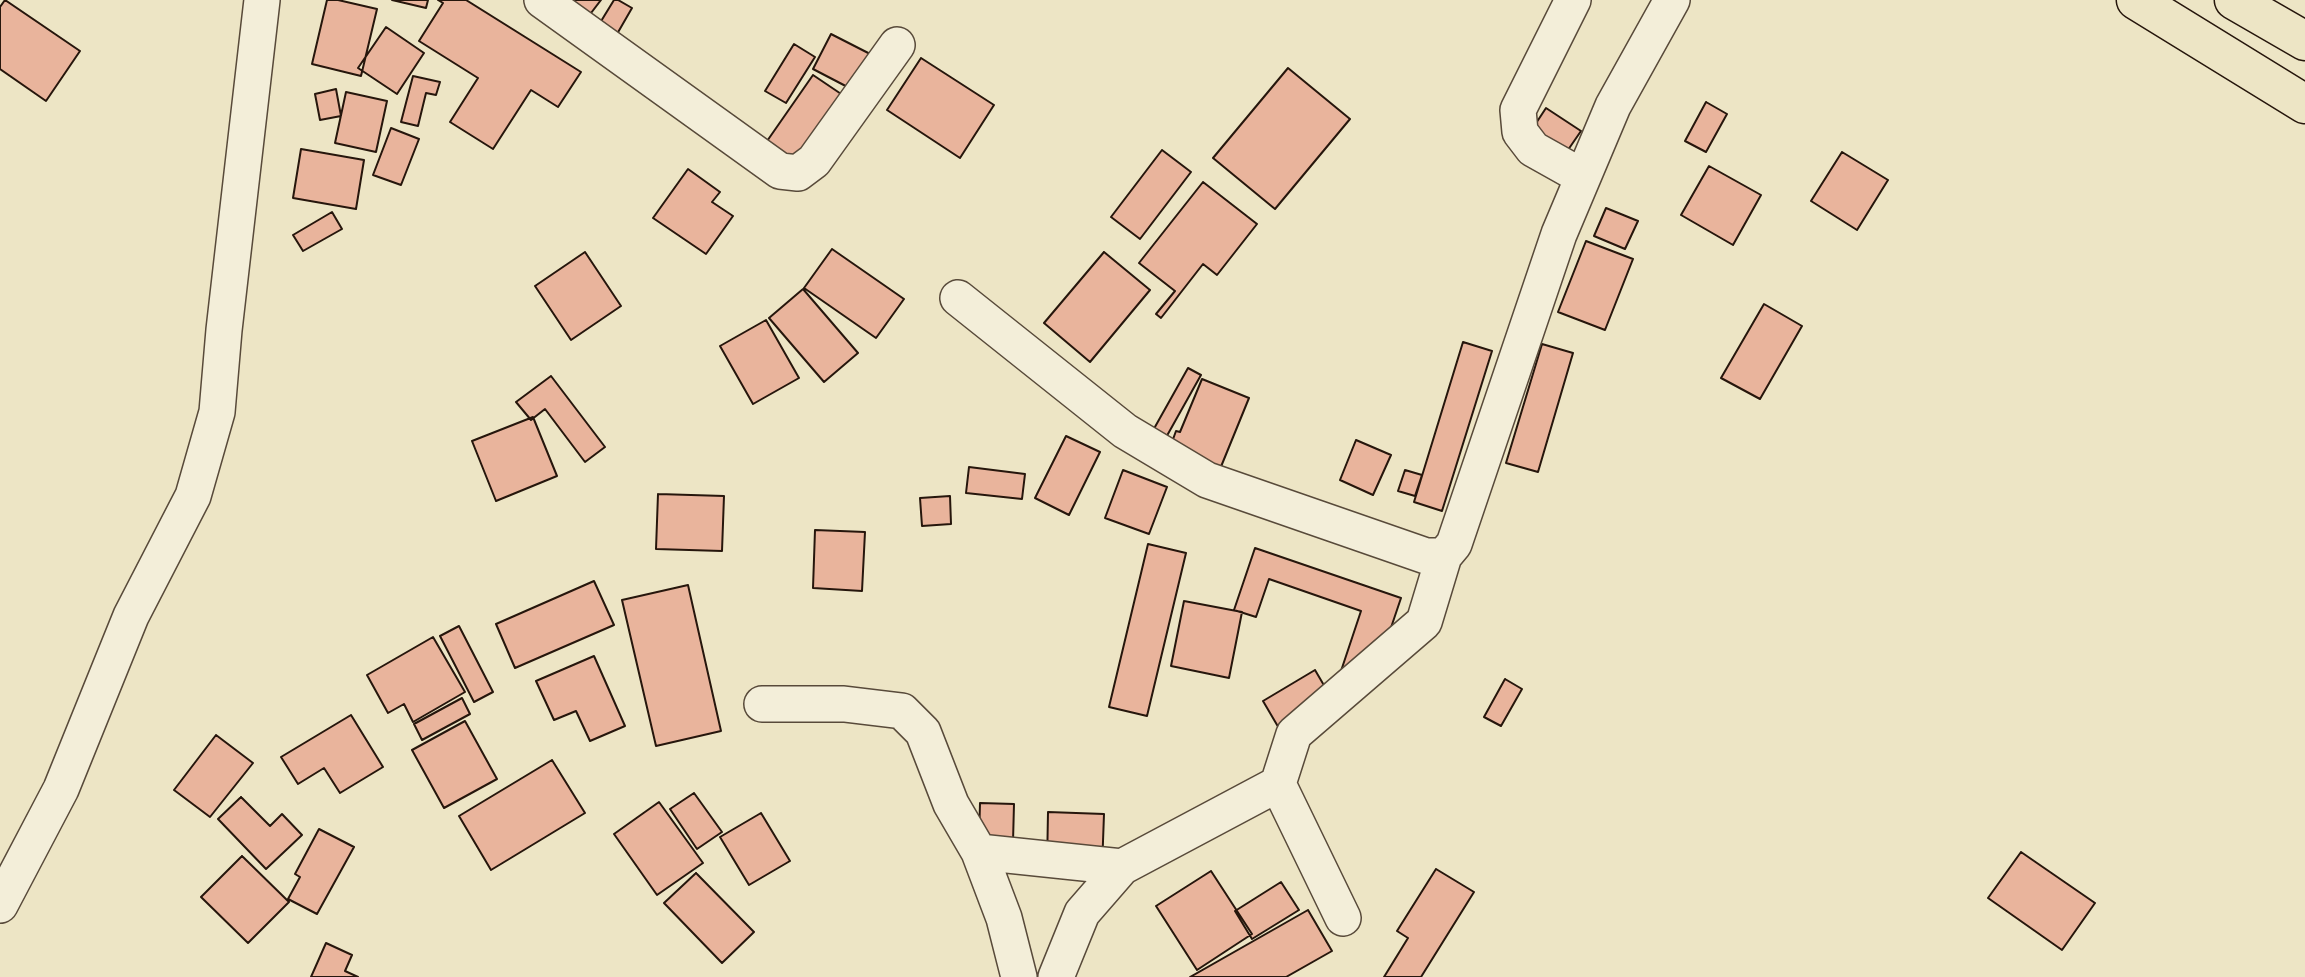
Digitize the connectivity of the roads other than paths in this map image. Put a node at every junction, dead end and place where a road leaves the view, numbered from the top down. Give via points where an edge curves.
1 (262, 0) edge
2 (542, 0) edge
3 (1573, 0) edge
4 (1672, 0) edge
5 (2136, 0) edge
6 (2234, 0) edge
7 (2305, 41) edge
8 (897, 45) dead end
9 (2305, 104) edge
10 (1583, 177) junction
11 (958, 298) dead end
12 (1444, 556) junction
13 (762, 704) dead end
14 (1278, 784) junction
15 (979, 852) junction
16 (1122, 867) junction
17 (0, 905) edge
18 (1343, 918) dead end
19 (1019, 977) edge
20 (1056, 977) edge

1 - 17 street via 217,412 193,496 131,617 61,789
2 - 8 street via 780,171 798,173 814,161
3 - 10 street via 1518,110 1520,132 1533,149
4 - 10 street via 1613,106
5 - 9 main road
6 - 7 main road
10 - 12 street via 1559,234 1454,544
11 - 12 street via 1125,431 1207,480 1426,556
12 - 14 street via 1424,622 1294,734
13 - 15 street via 844,704 902,711 923,732 951,804
14 - 16 street
14 - 18 street
15 - 16 street
15 - 19 street via 1004,918
16 - 20 street via 1083,913

